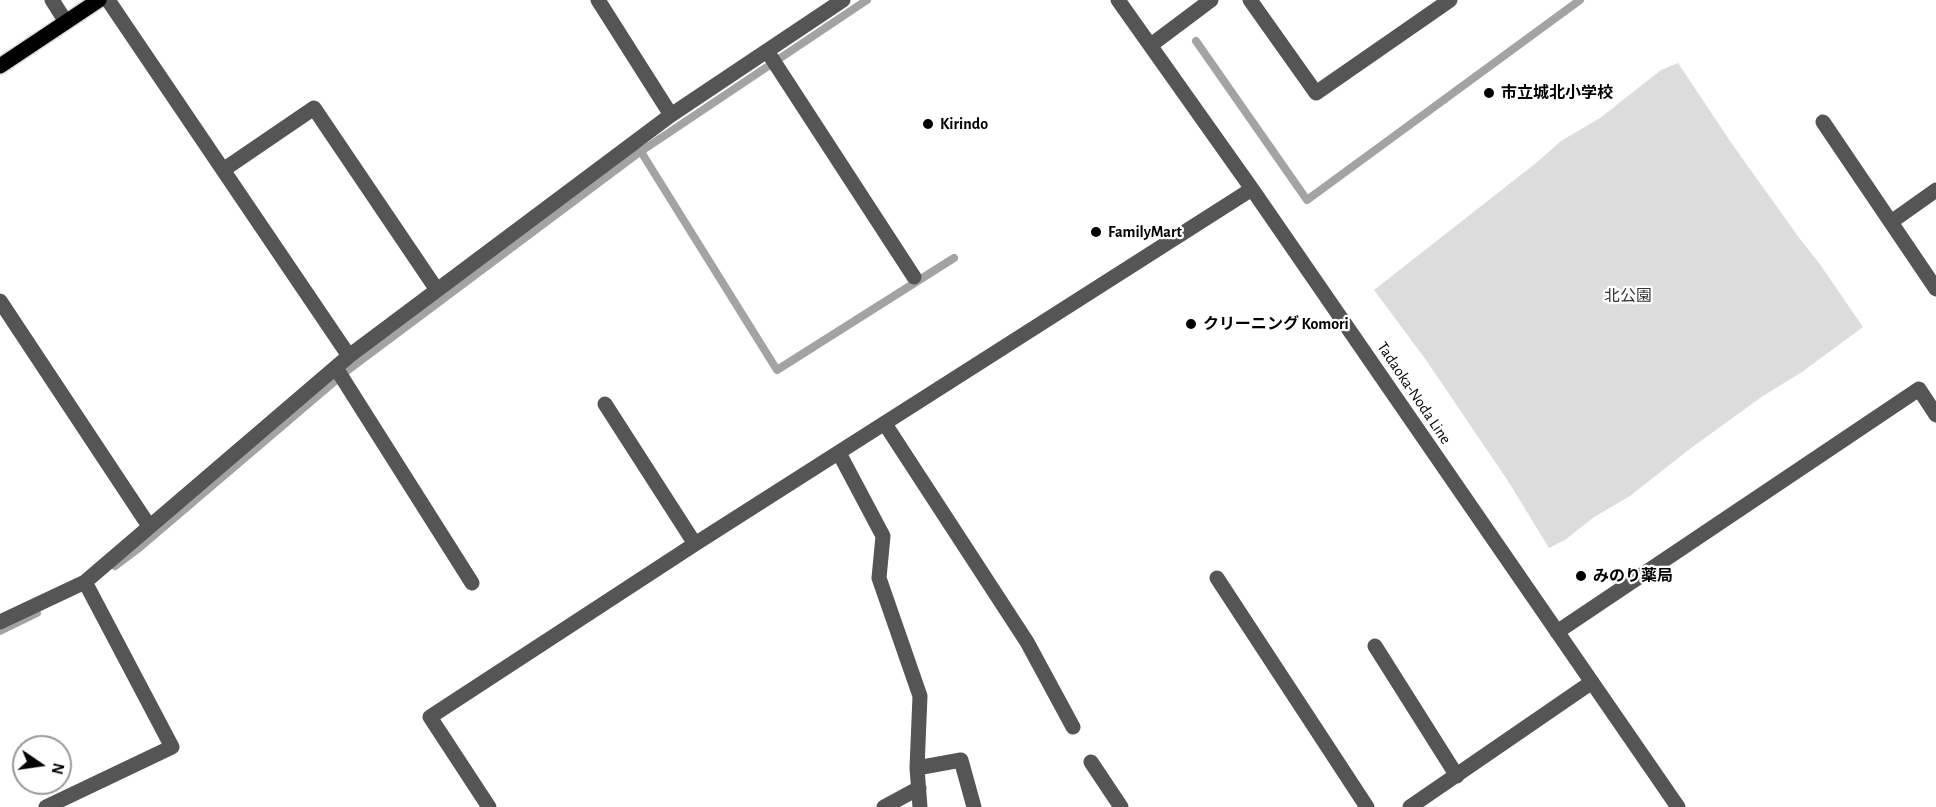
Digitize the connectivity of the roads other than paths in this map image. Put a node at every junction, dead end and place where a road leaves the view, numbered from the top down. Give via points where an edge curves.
1 (52, 0) edge
2 (99, 0) edge
3 (108, 0) edge
4 (598, 0) edge
5 (843, 0) edge
6 (1118, 0) edge
7 (1211, 0) edge
8 (1250, 0) edge
9 (1450, 0) edge
10 (66, 22) junction
11 (1150, 45) junction
12 (767, 51) junction
13 (0, 66) edge
14 (671, 115) junction
15 (1823, 122) dead end
16 (224, 170) junction
17 (1252, 189) junction
18 (1936, 190) edge
19 (1891, 222) junction
20 (914, 277) dead end
21 (1936, 289) edge
22 (437, 290) junction
23 (0, 302) edge
24 (349, 356) junction
25 (336, 368) junction
26 (605, 404) dead end
27 (1936, 415) edge
28 (885, 424) junction
29 (838, 453) junction
30 (149, 526) junction
31 (695, 544) junction
32 (1217, 578) dead end
33 (85, 582) junction
34 (472, 583) dead end
35 (0, 622) edge
36 (1557, 632) junction
37 (1376, 646) dead end
38 (1592, 682) junction
39 (1073, 726) dead end
40 (1091, 762) dead end
41 (917, 768) junction
42 (1457, 776) junction
43 (919, 788) junction
44 (46, 807) edge
45 (489, 807) edge
46 (884, 807) edge
47 (920, 807) edge
48 (974, 807) edge
49 (1121, 807) edge
50 (1367, 807) edge
51 (1410, 807) edge
52 (1678, 807) edge

1 - 10 street
2 - 10 main road
3 - 16 street
4 - 14 street
5 - 12 street
6 - 11 street, Tadaoka-Noda Line
7 - 11 street
8 - 9 street via 1316,93
10 - 13 main road
11 - 17 street, Tadaoka-Noda Line
12 - 14 street
12 - 20 street
14 - 22 street
15 - 19 street
16 - 22 street via 314,108
16 - 24 street
17 - 28 street
17 - 36 street, Tadaoka-Noda Line
18 - 19 street
19 - 21 street
22 - 24 street
23 - 30 street
24 - 25 street
25 - 30 street
25 - 34 street
26 - 31 street
27 - 36 street via 1918,389
28 - 29 street
28 - 39 street via 1027,642
29 - 31 street
29 - 41 street via 883,536 879,578 920,696
30 - 33 street
31 - 45 street via 430,717
32 - 50 street
33 - 35 street
33 - 44 street via 172,747
36 - 38 street, Tadaoka-Noda Line
37 - 42 street
38 - 42 street
38 - 52 street, Tadaoka-Noda Line
40 - 49 street
41 - 43 street
41 - 48 street via 961,760
42 - 51 street
43 - 46 street
43 - 47 street

